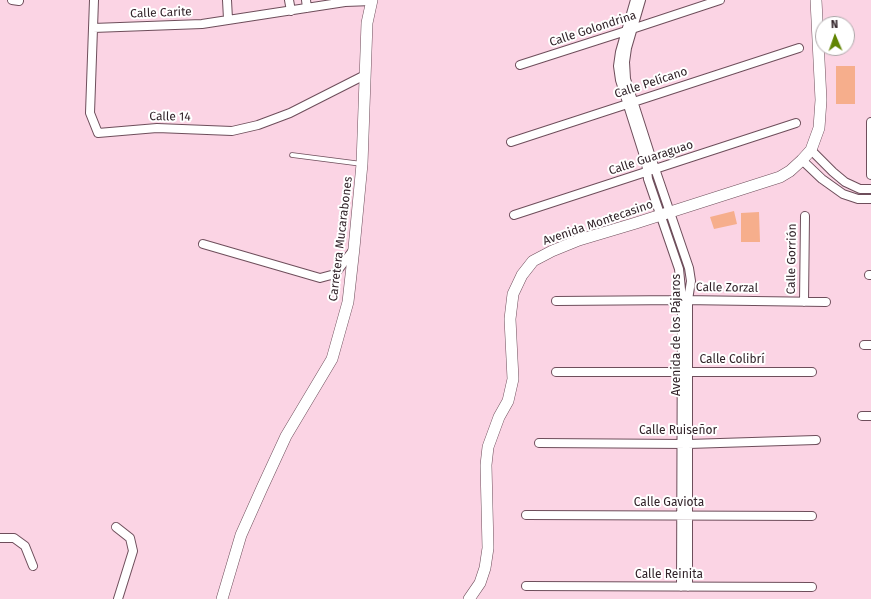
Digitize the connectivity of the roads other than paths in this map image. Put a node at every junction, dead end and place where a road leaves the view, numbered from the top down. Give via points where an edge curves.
1 (94, 0) edge
2 (227, 0) edge
3 (289, 0) edge
4 (635, 0) edge
5 (641, 0) edge
6 (720, 0) edge
7 (816, 0) edge
8 (345, 1) edge
9 (372, 1) edge
10 (307, 4) edge
11 (290, 11) junction
12 (228, 19) junction
13 (93, 28) junction
14 (630, 30) junction
15 (799, 48) dead end
16 (520, 65) dead end
17 (365, 75) junction
18 (630, 103) junction
19 (871, 122) edge
20 (796, 123) dead end
21 (512, 142) dead end
22 (811, 150) junction
23 (292, 155) dead end
24 (802, 160) junction
25 (362, 164) junction
26 (651, 170) junction
27 (871, 175) edge
28 (871, 189) edge
29 (871, 199) edge
30 (665, 213) junction
31 (514, 215) dead end
32 (805, 216) dead end
33 (203, 244) dead end
34 (354, 248) junction
35 (685, 300) junction
36 (556, 301) dead end
37 (804, 302) junction
38 (826, 302) dead end
39 (556, 372) dead end
40 (685, 372) junction
41 (812, 372) dead end
42 (862, 416) dead end
43 (871, 416) edge
44 (816, 440) dead end
45 (539, 443) dead end
46 (685, 443) junction
47 (526, 515) dead end
48 (685, 515) junction
49 (812, 516) dead end
50 (116, 528) dead end
51 (0, 538) edge
52 (33, 566) dead end
53 (526, 586) dead end
54 (684, 587) junction
55 (812, 587) dead end
56 (118, 599) edge
57 (222, 599) edge
58 (468, 599) edge

1 - 13 street, Calle 14
2 - 12 street
3 - 11 street
4 - 14 street, Avenida de los Pájaros
5 - 14 street, Avenida de los Pájaros
6 - 14 street, Calle Golondrina
7 - 22 street, Avenida Montecasino via 820,100 819,128
8 - 9 street, Calle Carite
8 - 10 street, Calle Carite
9 - 17 street, Carretera Mucarabones via 367,23
10 - 11 street, Calle Carite
11 - 12 street, Calle Carite
12 - 13 street, Calle Carite via 202,24
13 - 17 street, Calle 14 via 90,113 98,133 157,128 232,131 290,113
14 - 16 street, Calle Golondrina
14 - 18 street, Avenida de los Pájaros via 625,62
15 - 18 street, Calle Pelícano
17 - 25 street, Carretera Mucarabones
18 - 21 street, Calle Pelícano
18 - 26 street, Avenida de los Pájaros
19 - 27 street
20 - 26 street, Calle Guaraguao
22 - 24 street, Avenida Montecasino
22 - 28 street via 845,182 860,189
23 - 25 lane
24 - 29 street via 843,194 858,199
24 - 30 street, Avenida Montecasino via 780,176
25 - 34 street, Carretera Mucarabones
26 - 30 street, Avenida de los Pájaros
26 - 31 street, Calle Guaraguao
30 - 35 street, Avenida de los Pájaros via 689,268 691,281
30 - 58 street, Avenida Montecasino via 552,250 533,261 522,274 513,294 511,313 513,379 508,402 499,417 488,447 488,548 485,568 480,583
32 - 37 street, Calle Gorrión
33 - 34 street via 320,278 335,274
34 - 57 street, Carretera Mucarabones via 348,302 332,359 286,436 262,488 241,535
35 - 36 street, Calle Zorzal
35 - 37 street, Calle Zorzal
35 - 40 street, Avenida de los Pájaros
37 - 38 street, Calle Zorzal
39 - 40 street, Calle Colibrí
40 - 41 street, Calle Colibrí
40 - 46 street, Avenida de los Pájaros
42 - 43 street
44 - 46 street, Calle Ruiseñor
45 - 46 street, Calle Ruiseñor
46 - 48 street, Avenida de los Pájaros
47 - 48 street, Calle Gaviota
48 - 49 street, Calle Gaviota
48 - 54 street, Avenida de los Pájaros
50 - 56 street via 130,538 133,551
51 - 52 street via 14,538 25,546
53 - 54 street, Calle Reinita
54 - 55 street, Calle Reinita

